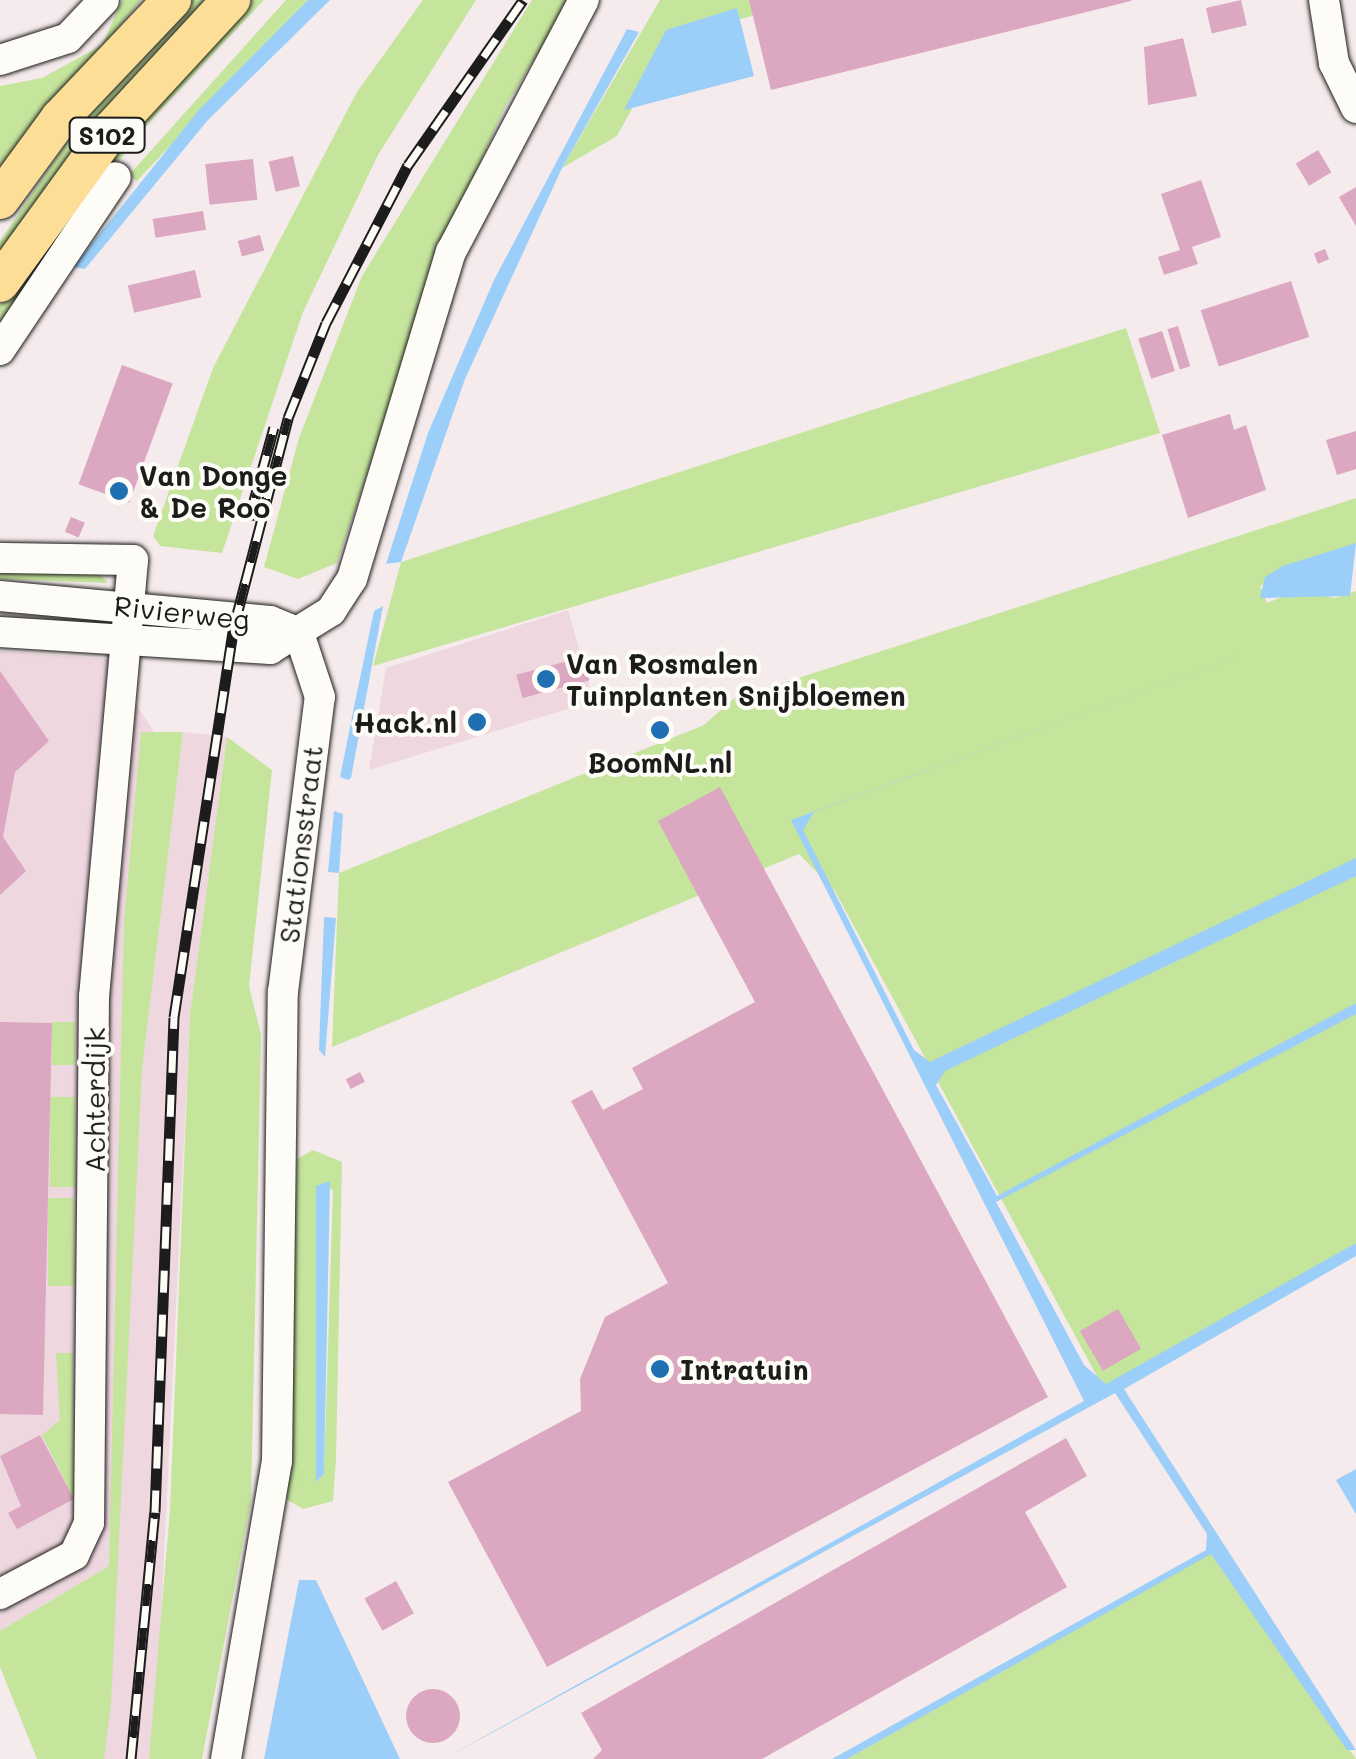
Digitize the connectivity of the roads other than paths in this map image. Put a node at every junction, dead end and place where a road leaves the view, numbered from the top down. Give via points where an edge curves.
1 (104, 0) edge
2 (172, 0) edge
3 (231, 0) edge
4 (584, 0) edge
5 (1324, 0) edge
6 (0, 60) edge
7 (1356, 108) edge
8 (116, 177) dead end
9 (0, 200) edge
10 (0, 284) edge
11 (0, 350) edge
12 (0, 558) edge
13 (132, 560) joint
14 (0, 596) edge
15 (128, 605) junction
16 (0, 632) edge
17 (298, 633) junction
18 (124, 642) junction
19 (0, 1594) edge
20 (226, 1759) edge

1 - 6 street via 68,38
2 - 9 main road, S102 via 60,118
3 - 10 main road, S102 via 112,128
4 - 17 street via 451,252 352,579 331,611
5 - 7 street via 1334,63
8 - 11 street
12 - 13 street, Rivierweg
13 - 15 street, Achterdijk
14 - 15 street, Rivierweg
15 - 17 street, Rivierweg via 270,620
15 - 18 street, Achterdijk
16 - 18 street, Rivierweg
17 - 18 street, Rivierweg via 252,650
17 - 20 street, Stationsstraat via 320,697 283,992 277,1462
18 - 19 street, Achterdijk via 94,996 89,1523 74,1556

